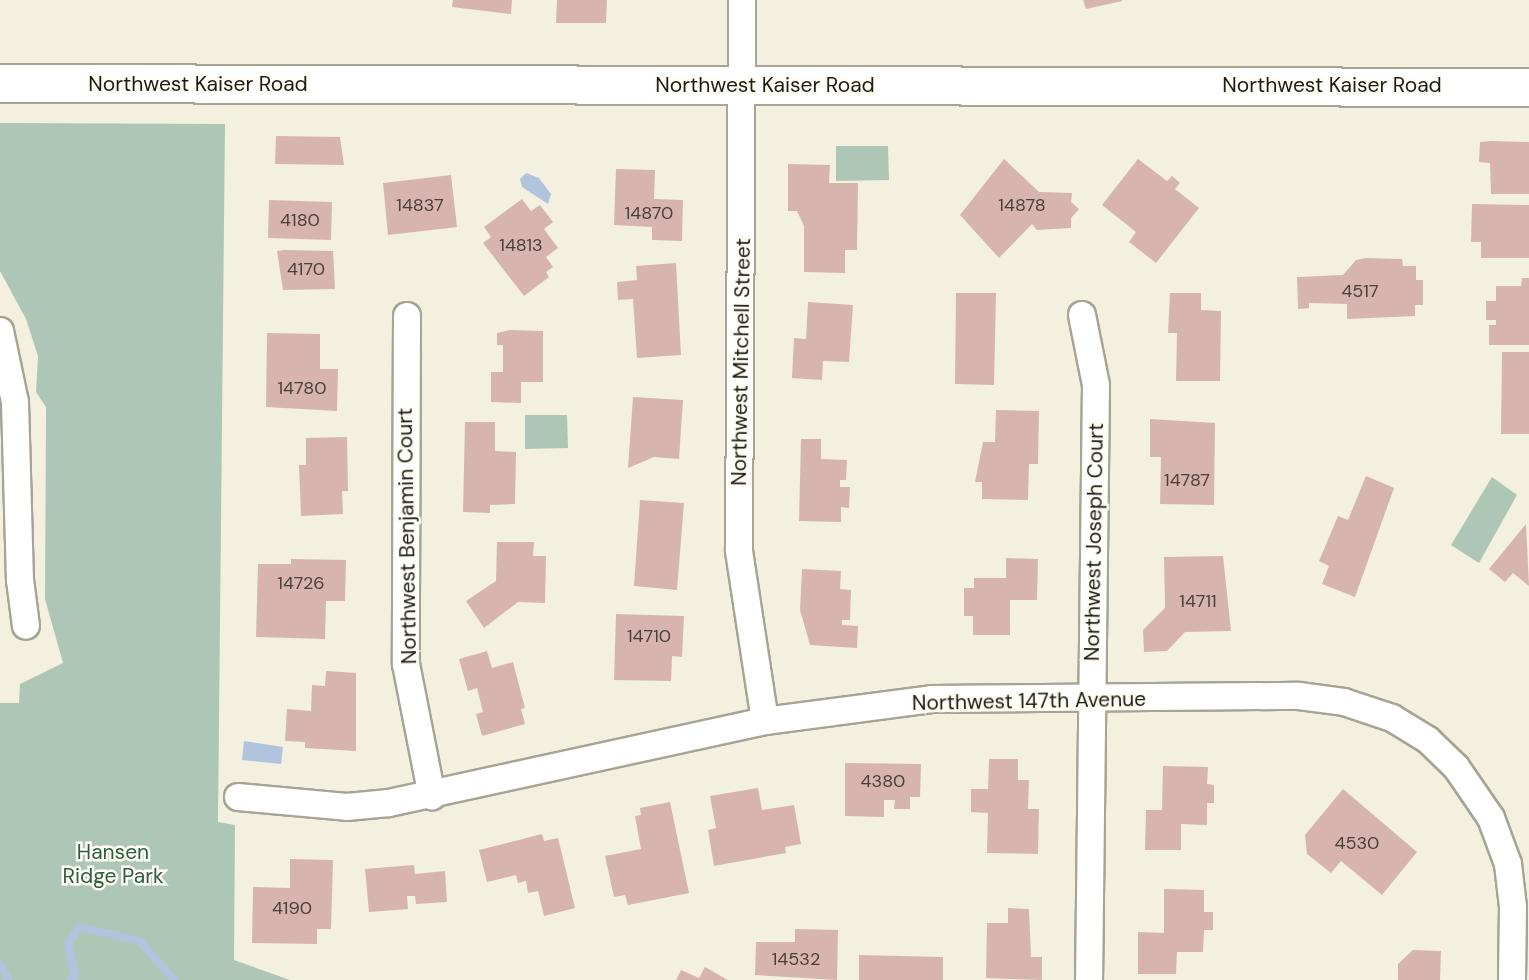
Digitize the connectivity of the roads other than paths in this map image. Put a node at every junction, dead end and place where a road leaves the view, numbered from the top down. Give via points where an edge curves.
1 (743, 0) edge
2 (0, 83) edge
3 (745, 85) junction
4 (1529, 87) edge
5 (1082, 315) dead end
6 (407, 316) dead end
7 (0, 331) edge
8 (26, 626) dead end
9 (1092, 700) junction
10 (765, 722) junction
11 (432, 796) junction
12 (238, 797) dead end
13 (1089, 980) edge
14 (1513, 980) edge

1 - 3 street, Northwest Mitchell Street
2 - 3 main road, Northwest Kaiser Road
3 - 4 main road, Northwest Kaiser Road
3 - 10 street, Northwest Mitchell Street via 739,551
5 - 9 street, Northwest Joseph Court via 1096,385
6 - 11 street, Northwest Benjamin Court via 406,664
7 - 8 street via 15,401 20,580
9 - 10 street, Northwest 147th Avenue via 932,699
9 - 13 street, Northwest Joseph Court
9 - 14 street, Northwest 147th Avenue via 1299,696 1344,702 1392,718 1428,740 1456,767 1491,818 1508,864
10 - 11 street, Northwest 147th Avenue
11 - 12 street, Northwest 147th Avenue via 347,807

